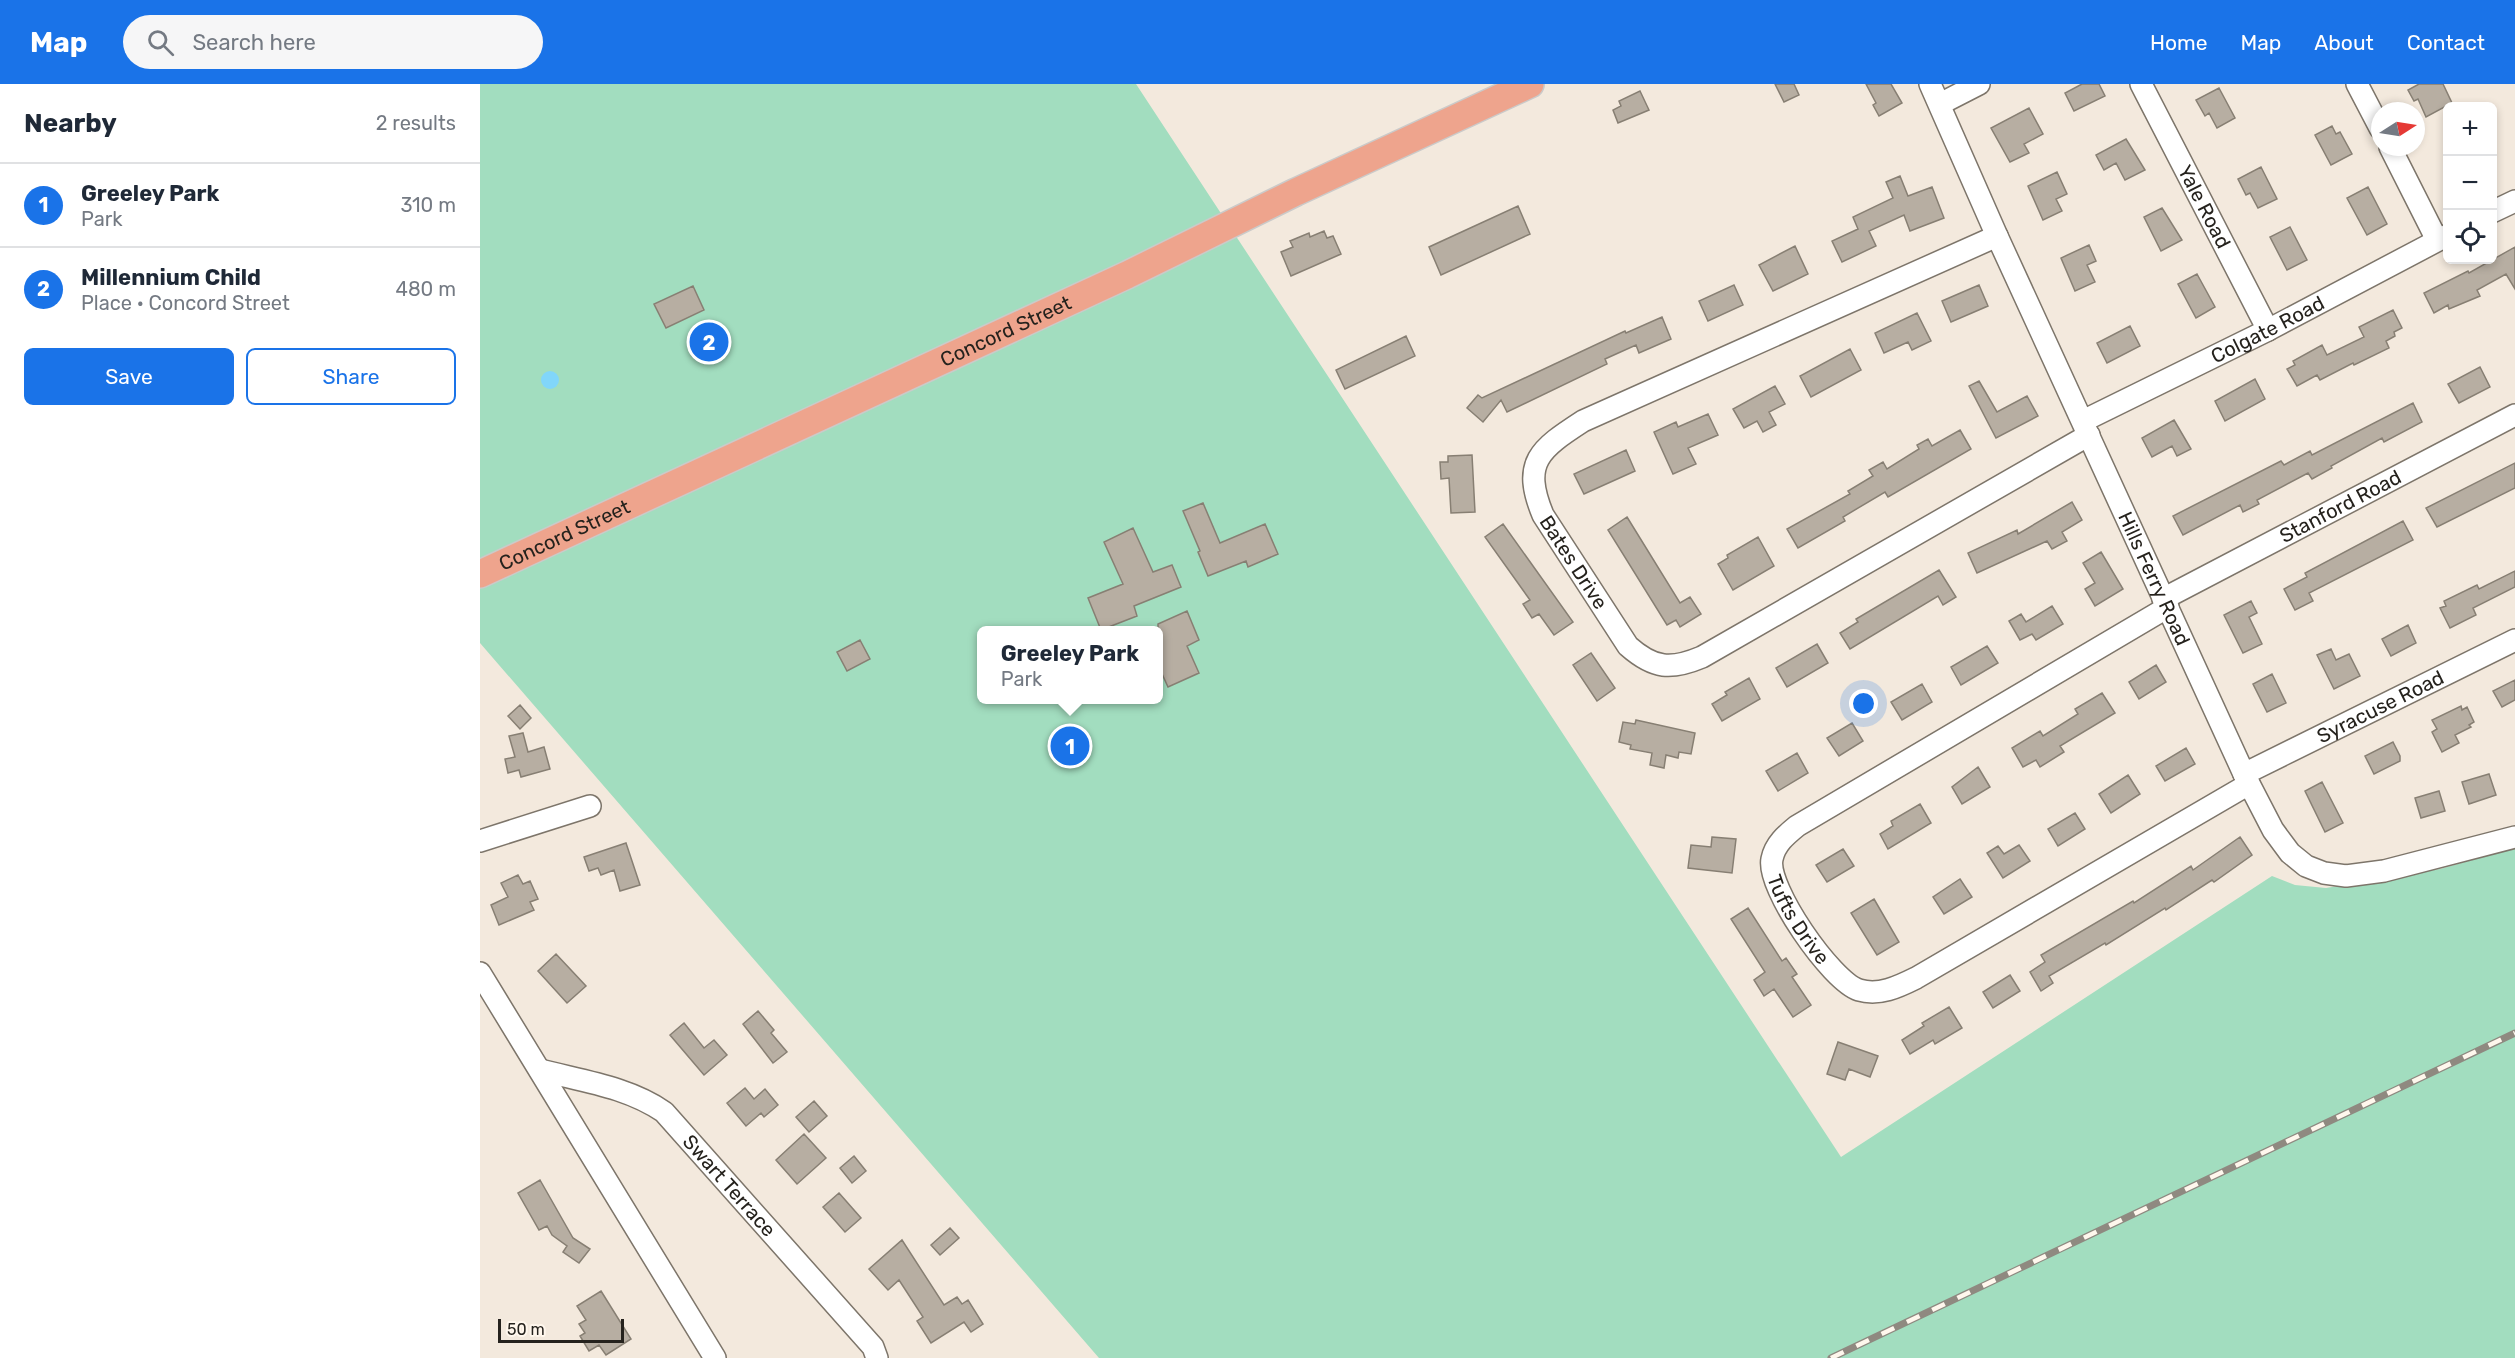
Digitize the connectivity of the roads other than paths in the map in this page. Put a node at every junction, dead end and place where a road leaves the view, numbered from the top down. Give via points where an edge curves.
1 (1530, 84) edge
2 (1930, 84) edge
3 (1979, 84) edge
4 (2141, 84) edge
5 (2357, 84) edge
6 (1940, 104) junction
7 (2371, 111) edge
8 (2395, 156) edge
9 (2515, 201) edge
10 (2497, 210) edge
11 (1997, 236) junction
12 (2442, 237) edge
13 (2268, 330) junction
14 (2515, 415) edge
15 (2086, 428) junction
16 (480, 574) edge
17 (2165, 603) junction
18 (2515, 640) edge
19 (2247, 779) junction
20 (590, 806) dead end
21 (2515, 837) edge
22 (480, 841) edge
23 (480, 973) edge
24 (540, 1070) junction
25 (715, 1358) edge
26 (877, 1358) edge

1 - 16 main road, Concord Street
2 - 6 street, Hills Ferry Road
3 - 6 street
4 - 13 street, Yale Road
5 - 7 street
6 - 11 street, Hills Ferry Road
8 - 12 street
9 - 10 street
11 - 15 street, Hills Ferry Road
11 - 15 street, Bates Drive via 1583,421 1551,442 1532,476 1543,514 1628,646 1644,660 1663,666 1683,665
12 - 13 street, Colgate Road
13 - 15 street, Colgate Road
14 - 17 street, Stanford Road
15 - 17 street, Hills Ferry Road
17 - 19 street, Hills Ferry Road
17 - 19 street, Tufts Drive via 1797,826 1780,841 1772,860 1778,889 1826,964 1858,989 1879,992 1916,978
18 - 19 street, Syracuse Road
19 - 21 street, Hills Ferry Road via 2273,830 2290,853 2306,866 2324,873 2346,876 2384,871
20 - 22 street
23 - 24 street
24 - 25 street
24 - 26 street, Swart Terrace via 610,1088 648,1101 664,1112 873,1347

